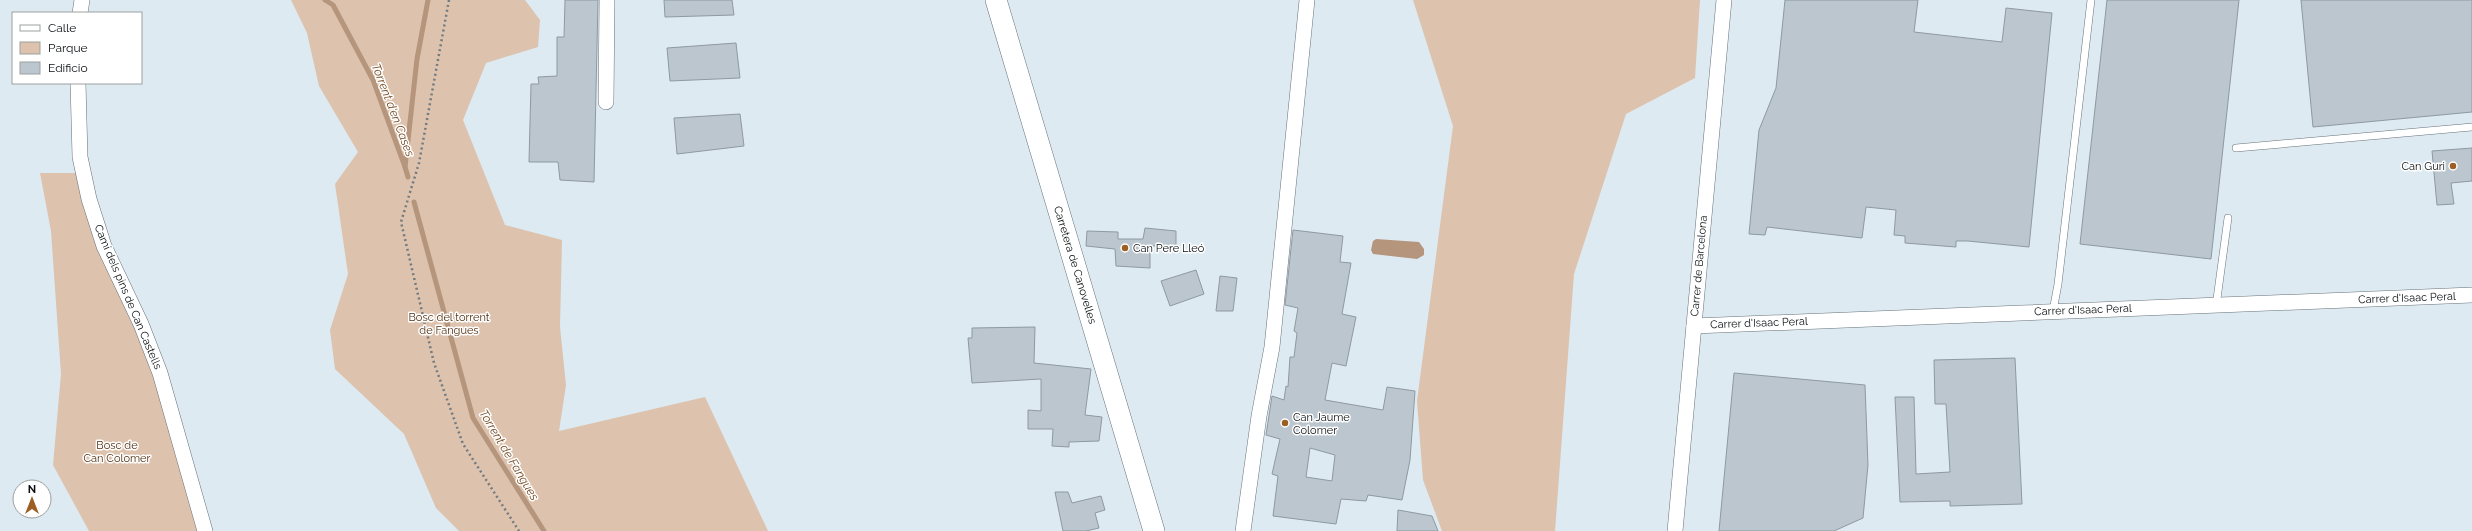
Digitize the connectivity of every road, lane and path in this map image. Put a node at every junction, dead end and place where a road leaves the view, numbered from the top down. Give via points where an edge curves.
1 (82, 0) edge
2 (449, 0) edge
3 (607, 0) edge
4 (996, 0) edge
5 (1307, 0) edge
6 (1724, 0) edge
7 (2091, 0) edge
8 (80, 12) edge
9 (78, 84) edge
10 (606, 102) dead end
11 (2472, 127) edge
12 (2236, 148) dead end
13 (2228, 218) dead end
14 (2472, 295) edge
15 (2216, 306) junction
16 (2053, 312) junction
17 (1694, 326) junction
18 (204, 531) edge
19 (519, 531) edge
20 (1154, 531) edge
21 (1243, 531) edge
22 (1674, 531) edge

1 - 8 street
2 - 19 path via 419,163 401,222 434,363 463,444
3 - 10 street
4 - 20 street, Carretera de Canovelles
5 - 21 street via 1272,347 1259,416
6 - 17 street, Carrer de Barcelona
7 - 16 lane
9 - 18 street, Camí dels pins de Can Castells via 80,157 89,199 104,246 141,324 160,373
11 - 12 lane
13 - 15 lane
14 - 15 street, Carrer d'Isaac Peral
15 - 16 street, Carrer d'Isaac Peral
16 - 17 street, Carrer d'Isaac Peral
17 - 22 street, Carrer de Barcelona

